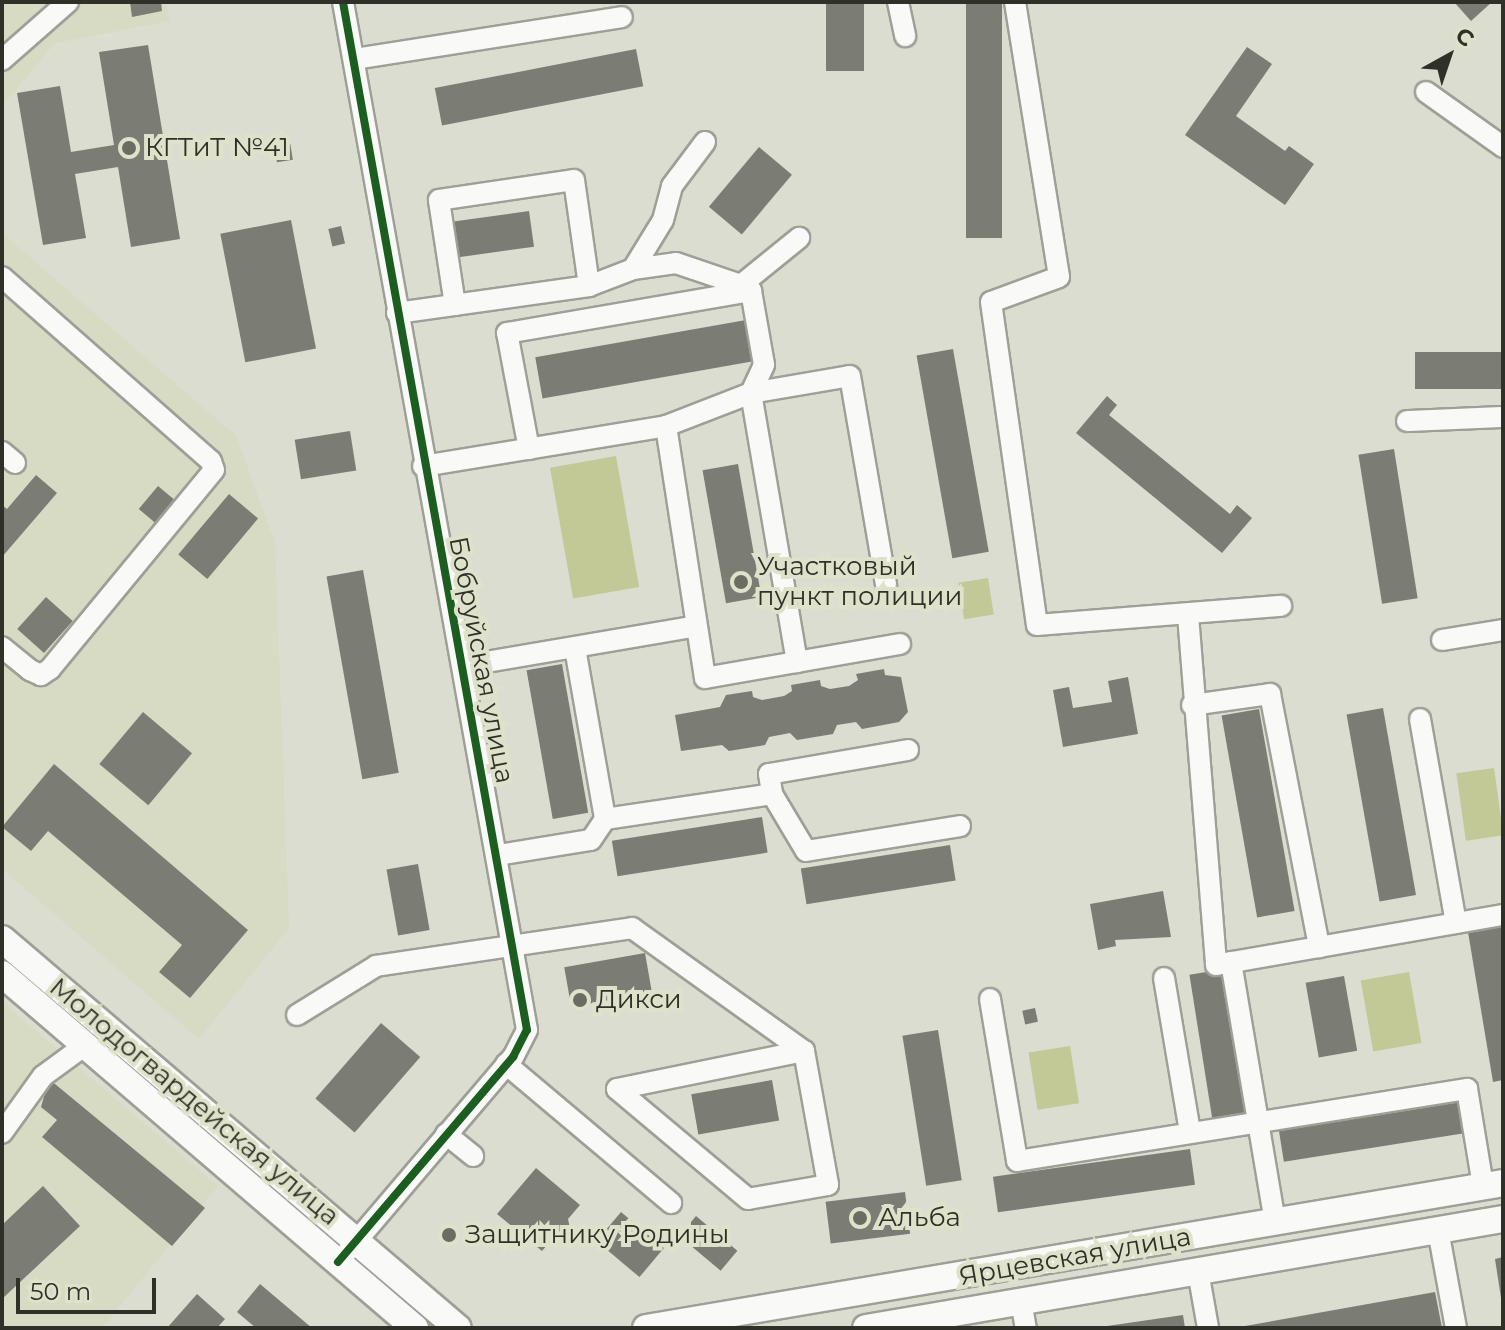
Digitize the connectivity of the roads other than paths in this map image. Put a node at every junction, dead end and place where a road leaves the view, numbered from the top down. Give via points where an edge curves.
1 (68, 2) edge
2 (343, 2) edge
3 (898, 2) edge
4 (1015, 2) edge
5 (622, 17) dead end
6 (905, 36) dead end
7 (354, 59) junction
8 (2, 60) edge
9 (1426, 92) dead end
10 (705, 142) dead end
11 (1503, 147) edge
12 (799, 238) dead end
13 (633, 269) junction
14 (2, 277) edge
15 (589, 286) junction
16 (455, 305) junction
17 (397, 313) junction
18 (751, 393) junction
19 (1503, 417) edge
20 (1407, 421) dead end
21 (666, 426) junction
22 (529, 449) junction
23 (423, 466) junction
24 (886, 585) dead end
25 (1281, 606) dead end
26 (1188, 615) junction
27 (696, 626) junction
28 (1503, 630) edge
29 (1442, 640) dead end
30 (900, 644) dead end
31 (2, 647) edge
32 (575, 648) junction
33 (797, 662) junction
34 (463, 666) junction
35 (1192, 705) junction
36 (1420, 719) dead end
37 (908, 750) dead end
38 (772, 794) junction
39 (605, 819) junction
40 (960, 826) dead end
41 (498, 855) junction
42 (1503, 915) edge
43 (1456, 923) junction
44 (2, 939) edge
45 (514, 946) junction
46 (1319, 947) junction
47 (1231, 962) junction
48 (2, 974) edge
49 (1164, 978) dead end
50 (990, 999) dead end
51 (297, 1015) dead end
52 (84, 1046) junction
53 (804, 1051) junction
54 (506, 1064) junction
55 (1257, 1121) junction
56 (1190, 1132) junction
57 (2, 1133) edge
58 (446, 1134) junction
59 (473, 1156) dead end
60 (1493, 1185) edge
61 (671, 1203) dead end
62 (1503, 1219) edge
63 (1275, 1222) junction
64 (1438, 1230) junction
65 (357, 1240) junction
66 (338, 1262) junction
67 (1198, 1271) junction
68 (1021, 1301) junction
69 (921, 1323) edge
70 (415, 1328) edge
71 (458, 1328) edge
72 (646, 1328) edge
73 (866, 1328) edge
74 (1026, 1328) edge
75 (1208, 1328) edge
76 (1456, 1328) edge

1 - 8 street
2 - 7 street, Бобруйская улица
3 - 6 street
4 - 26 street via 1059,277 991,302 1037,625
5 - 7 street
7 - 17 street, Бобруйская улица
9 - 11 street
10 - 13 street via 672,186 663,220
12 - 13 street via 741,285 676,263
13 - 15 street
14 - 31 street via 211,461 214,470 50,669 41,675 30,670
15 - 16 street
15 - 16 street via 574,180 439,200
16 - 17 street
17 - 23 street, Бобруйская улица
18 - 21 street
18 - 22 street via 764,365 751,291 507,333
18 - 24 street via 850,376
18 - 33 street
19 - 20 street
21 - 22 street
21 - 27 street
22 - 23 street
23 - 34 street, Бобруйская улица
25 - 26 street
26 - 35 street
27 - 32 street
27 - 33 street via 705,678
28 - 29 street
30 - 33 street
32 - 34 street
32 - 39 street
34 - 41 street, Бобруйская улица
35 - 46 street via 1270,694
35 - 47 street via 1216,965
36 - 43 street
37 - 38 street via 769,774
38 - 39 street
38 - 40 street via 806,851
39 - 41 street via 591,840
41 - 45 street, Бобруйская улица
42 - 43 street
43 - 46 street
44 - 65 main road, Молодогвардейская улица
45 - 51 street via 376,966
45 - 53 street via 632,928
45 - 54 street, Бобруйская улица via 527,1030
46 - 47 street
47 - 55 street
48 - 52 main road, Молодогвардейская улица
49 - 56 street
50 - 56 street via 1017,1161
52 - 57 street via 43,1076
52 - 66 main road, Молодогвардейская улица
53 - 53 street via 828,1185 748,1199 617,1089
54 - 58 street, Бобруйская улица
54 - 61 street
55 - 56 street
55 - 60 street via 1467,1089
55 - 63 street
58 - 59 street
58 - 65 street, Бобруйская улица
60 - 63 main road, Ярцевская улица
62 - 64 main road, Ярцевская улица
63 - 72 main road, Ярцевская улица
64 - 67 main road, Ярцевская улица
64 - 76 street
65 - 66 street, Бобруйская улица
65 - 71 main road, Молодогвардейская улица
66 - 70 main road, Молодогвардейская улица
67 - 68 main road, Ярцевская улица
67 - 75 street
68 - 69 main road, Ярцевская улица
68 - 74 street
69 - 73 main road, Ярцевская улица

